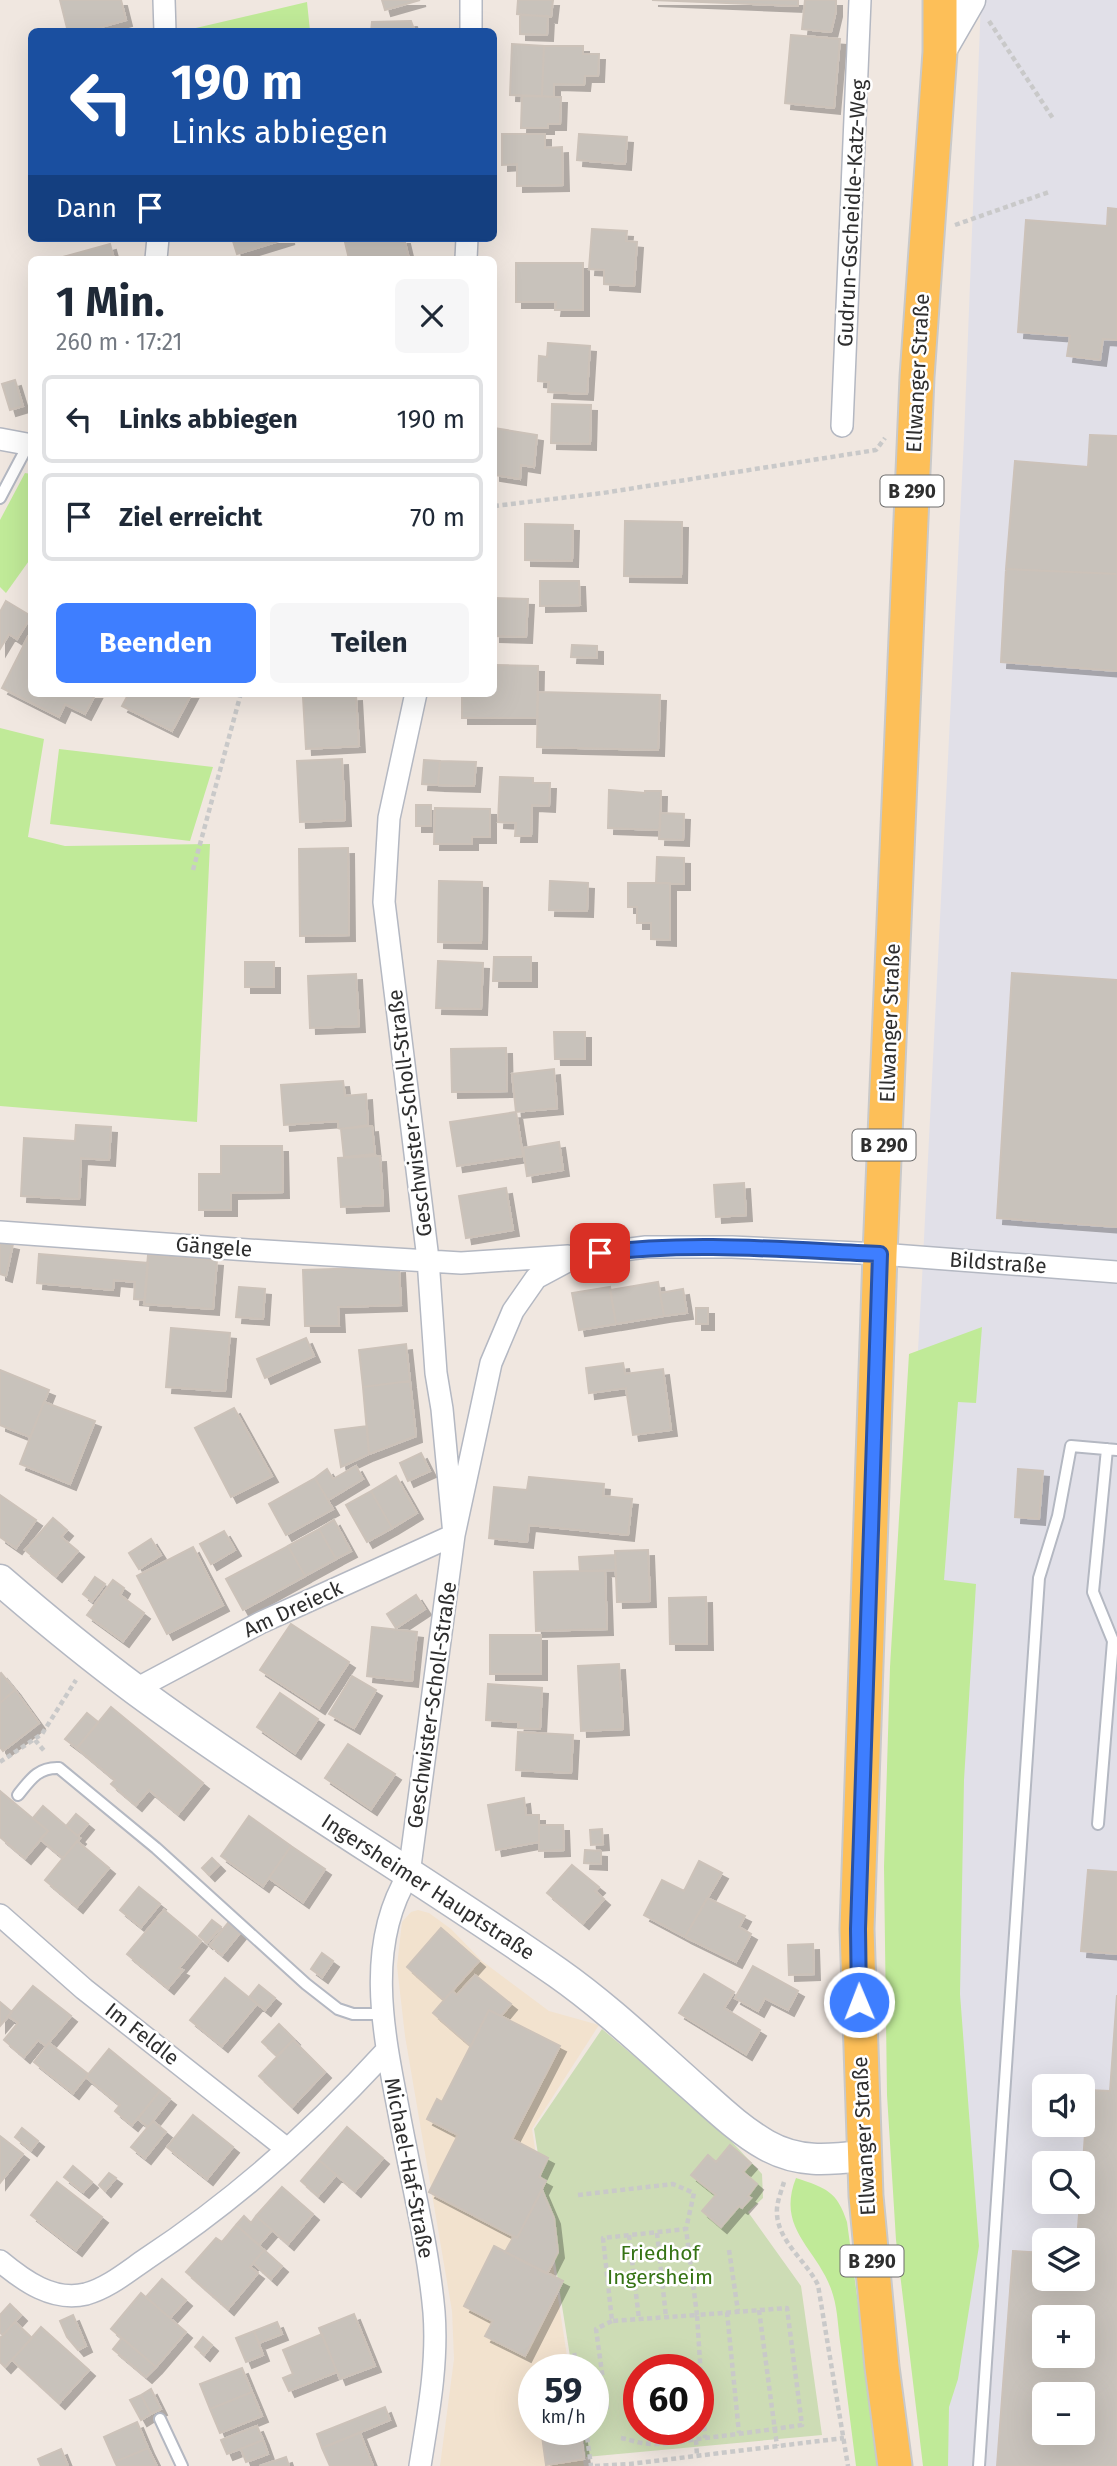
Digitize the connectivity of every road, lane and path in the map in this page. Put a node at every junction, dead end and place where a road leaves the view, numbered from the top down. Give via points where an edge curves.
1 (164, 0) edge
2 (471, 0) edge
3 (860, 0) edge
4 (940, 0) edge
5 (979, 10) edge
6 (165, 28) edge
7 (471, 28) edge
8 (940, 52) junction
9 (1054, 120) dead end
10 (1049, 192) dead end
11 (948, 227) dead end
12 (842, 425) dead end
13 (0, 439) edge
14 (28, 445) edge
15 (28, 449) edge
16 (0, 498) edge
17 (240, 697) edge
18 (415, 697) edge
19 (192, 870) dead end
20 (0, 1232) edge
21 (880, 1254) junction
22 (577, 1256) junction
23 (428, 1259) junction
24 (1117, 1272) edge
25 (1112, 1449) edge
26 (454, 1535) junction
27 (0, 1580) edge
28 (94, 1657) junction
29 (136, 1689) junction
30 (0, 1762) edge
31 (18, 1795) dead end
32 (1098, 1824) dead end
33 (409, 1874) junction
34 (0, 1915) edge
35 (382, 2014) junction
36 (387, 2050) junction
37 (287, 2149) junction
38 (789, 2156) junction
39 (863, 2156) junction
40 (578, 2195) dead end
41 (686, 2229) junction
42 (657, 2232) junction
43 (629, 2235) junction
44 (729, 2250) dead end
45 (0, 2261) edge
46 (759, 2310) junction
47 (738, 2311) junction
48 (727, 2312) junction
49 (697, 2315) junction
50 (666, 2317) junction
51 (639, 2319) junction
52 (612, 2322) junction
53 (600, 2354) edge
54 (700, 2354) edge
55 (160, 2419) dead end
56 (775, 2429) junction
57 (739, 2434) junction
58 (714, 2437) edge
59 (844, 2438) junction
60 (589, 2445) edge
61 (696, 2445) edge
62 (777, 2446) junction
63 (697, 2456) junction
64 (630, 2465) edge
65 (181, 2466) edge
66 (420, 2466) edge
67 (593, 2466) edge
68 (848, 2466) edge
69 (895, 2466) edge
70 (979, 2466) edge

1 - 6 street
2 - 7 street
3 - 12 street, Gudrun-Gscheidle-Katz-Weg
4 - 8 main road, Ellwanger Straße / B 290
5 - 8 street
5 - 9 path
8 - 21 main road, Ellwanger Straße / B 290 via 916,377
10 - 11 path
13 - 14 street
15 - 16 lane
17 - 19 path
18 - 23 street, Geschwister-Scholl-Straße via 389,818 384,902
20 - 23 street, Gängele
21 - 22 street, Geschwister-Scholl-Straße via 658,1247
21 - 24 street, Bildstraße
21 - 39 main road, Ellwanger Straße / B 290 via 858,1929
22 - 23 street, Gängele via 461,1263
22 - 26 street, Geschwister-Scholl-Straße via 536,1278 513,1311 491,1363
23 - 26 street, Geschwister-Scholl-Straße
25 - 32 lane via 1093,1592 1113,1641
25 - 70 lane via 1071,1446 1058,1516 1039,1578
26 - 29 street, Am Dreieck via 262,1622
26 - 33 street, Geschwister-Scholl-Straße
27 - 28 street, Ingersheimer Hauptstraße
28 - 29 street, Ingersheimer Hauptstraße
28 - 30 path via 42,1734
29 - 33 street, Ingersheimer Hauptstraße
31 - 35 lane via 41,1770 59,1768 338,2009
33 - 35 street, Michael-Haf-Straße via 392,1909 384,1944
33 - 38 street, Ingersheimer Hauptstraße via 560,1974 735,2123
34 - 37 street, Im Feldle via 84,1989
35 - 36 street, Michael-Haf-Straße
36 - 37 street
36 - 66 street, Michael-Haf-Straße via 434,2314 434,2367
37 - 45 street via 162,2249 85,2294 41,2290
38 - 39 street, Ingersheimer Hauptstraße via 827,2160
38 - 59 path via 776,2215 787,2242 818,2285
39 - 69 main road, Ellwanger Straße / B 290
40 - 41 path via 673,2184 694,2193
41 - 42 path
41 - 49 path
42 - 43 path
42 - 50 path
43 - 51 path
43 - 52 path via 603,2238
44 - 47 path
46 - 47 path
46 - 56 path
46 - 56 path via 787,2308 802,2425
47 - 48 path
48 - 49 path
48 - 57 path
49 - 50 path
49 - 54 path
50 - 51 path
51 - 52 path
52 - 53 path via 597,2329
55 - 65 lane
56 - 57 path
56 - 62 path
57 - 58 path
59 - 62 path
59 - 68 path
60 - 67 path
61 - 63 path
62 - 63 path
63 - 64 path
64 - 67 path

